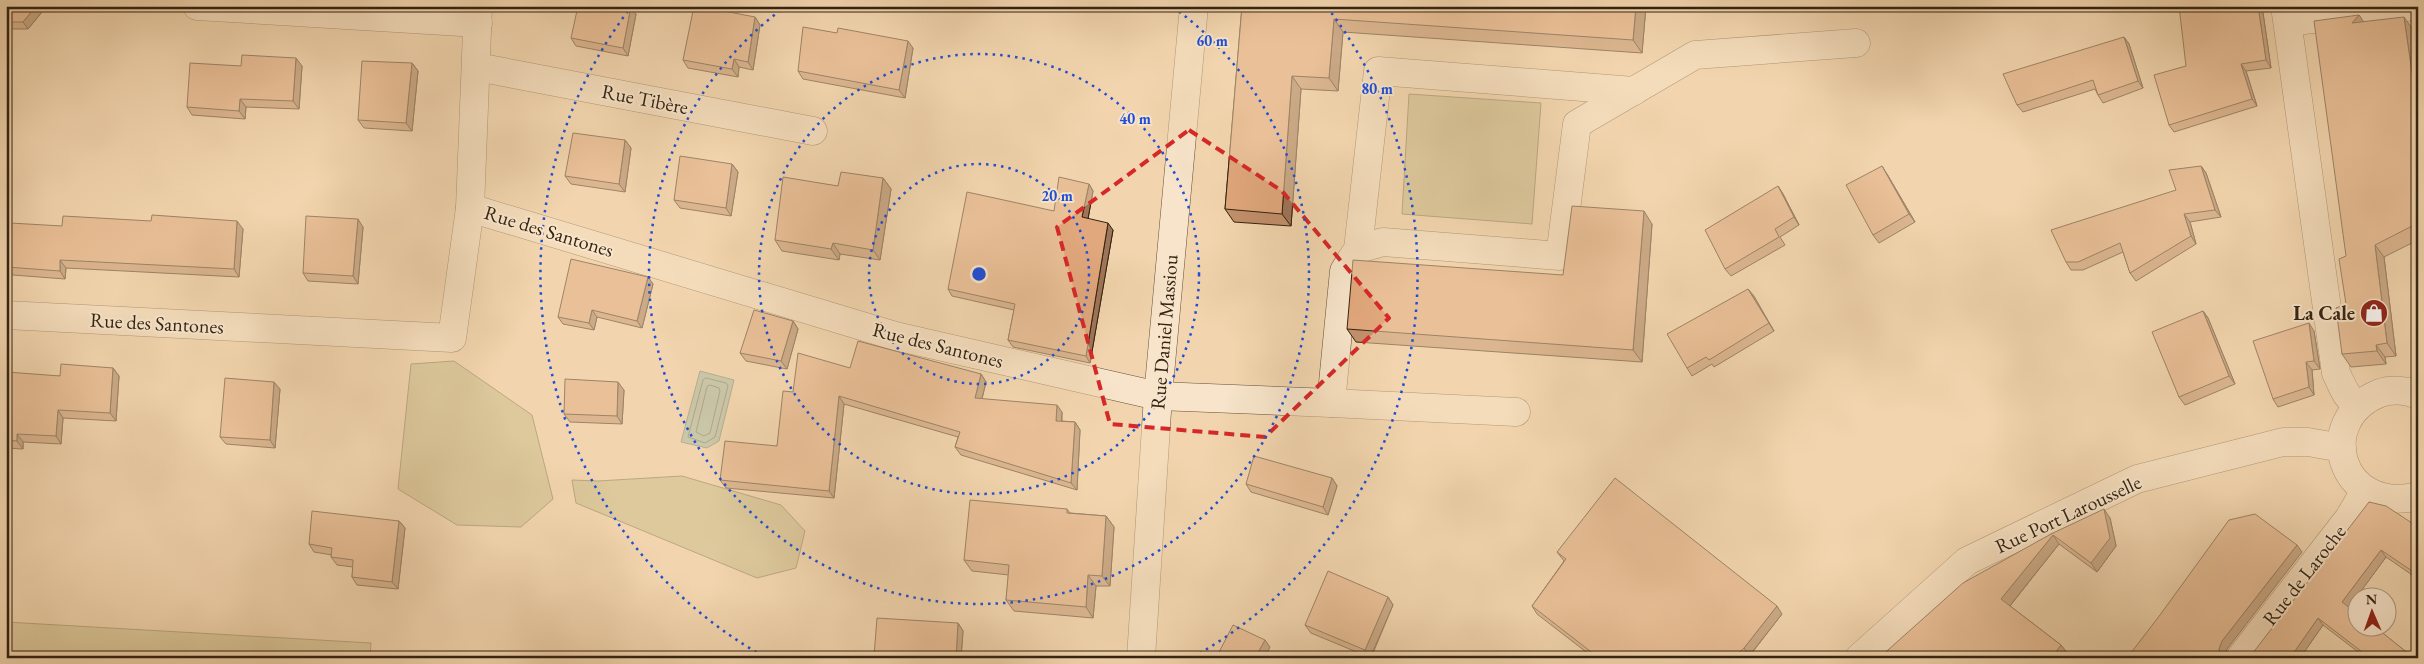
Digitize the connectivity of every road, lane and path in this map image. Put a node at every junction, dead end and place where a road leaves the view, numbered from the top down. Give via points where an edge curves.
1 (197, 6) edge
2 (1194, 6) edge
3 (2414, 6) edge
4 (2287, 14) edge
5 (478, 15) edge
6 (1856, 43) dead end
7 (477, 67) junction
8 (1634, 91) junction
9 (813, 131) dead end
10 (470, 208) junction
11 (1358, 249) junction
12 (6, 315) edge
13 (2416, 392) edge
14 (1158, 396) junction
15 (1331, 404) junction
16 (2358, 406) junction
17 (1516, 412) dead end
18 (2342, 448) junction
19 (2365, 491) junction
20 (2418, 496) edge
21 (1141, 658) edge
22 (1859, 658) edge
23 (2240, 658) edge

1 - 5 street
2 - 14 street, Rue Daniel Massiou
3 - 4 street
4 - 16 street via 2335,365 2343,390
5 - 7 street
6 - 8 street via 1695,55
7 - 9 street, Rue Tibère
7 - 10 street
8 - 11 street via 1577,124 1560,256 1382,242
8 - 11 street via 1378,71
10 - 12 street, Rue des Santones via 452,338
10 - 14 street, Rue des Santones via 895,336
11 - 15 street via 1344,271
13 - 16 street via 2384,392
14 - 15 street, Rue des Santones
14 - 21 street, Rue Daniel Massiou
15 - 17 street, Rue des Santones
16 - 18 street via 2343,432
18 - 19 street via 2345,465
18 - 22 street, Rue Port Larousselle via 2308,442 2283,442 2137,479 1967,562
19 - 20 street via 2381,498 2400,500
19 - 23 street, Rue de Laroche via 2349,518

